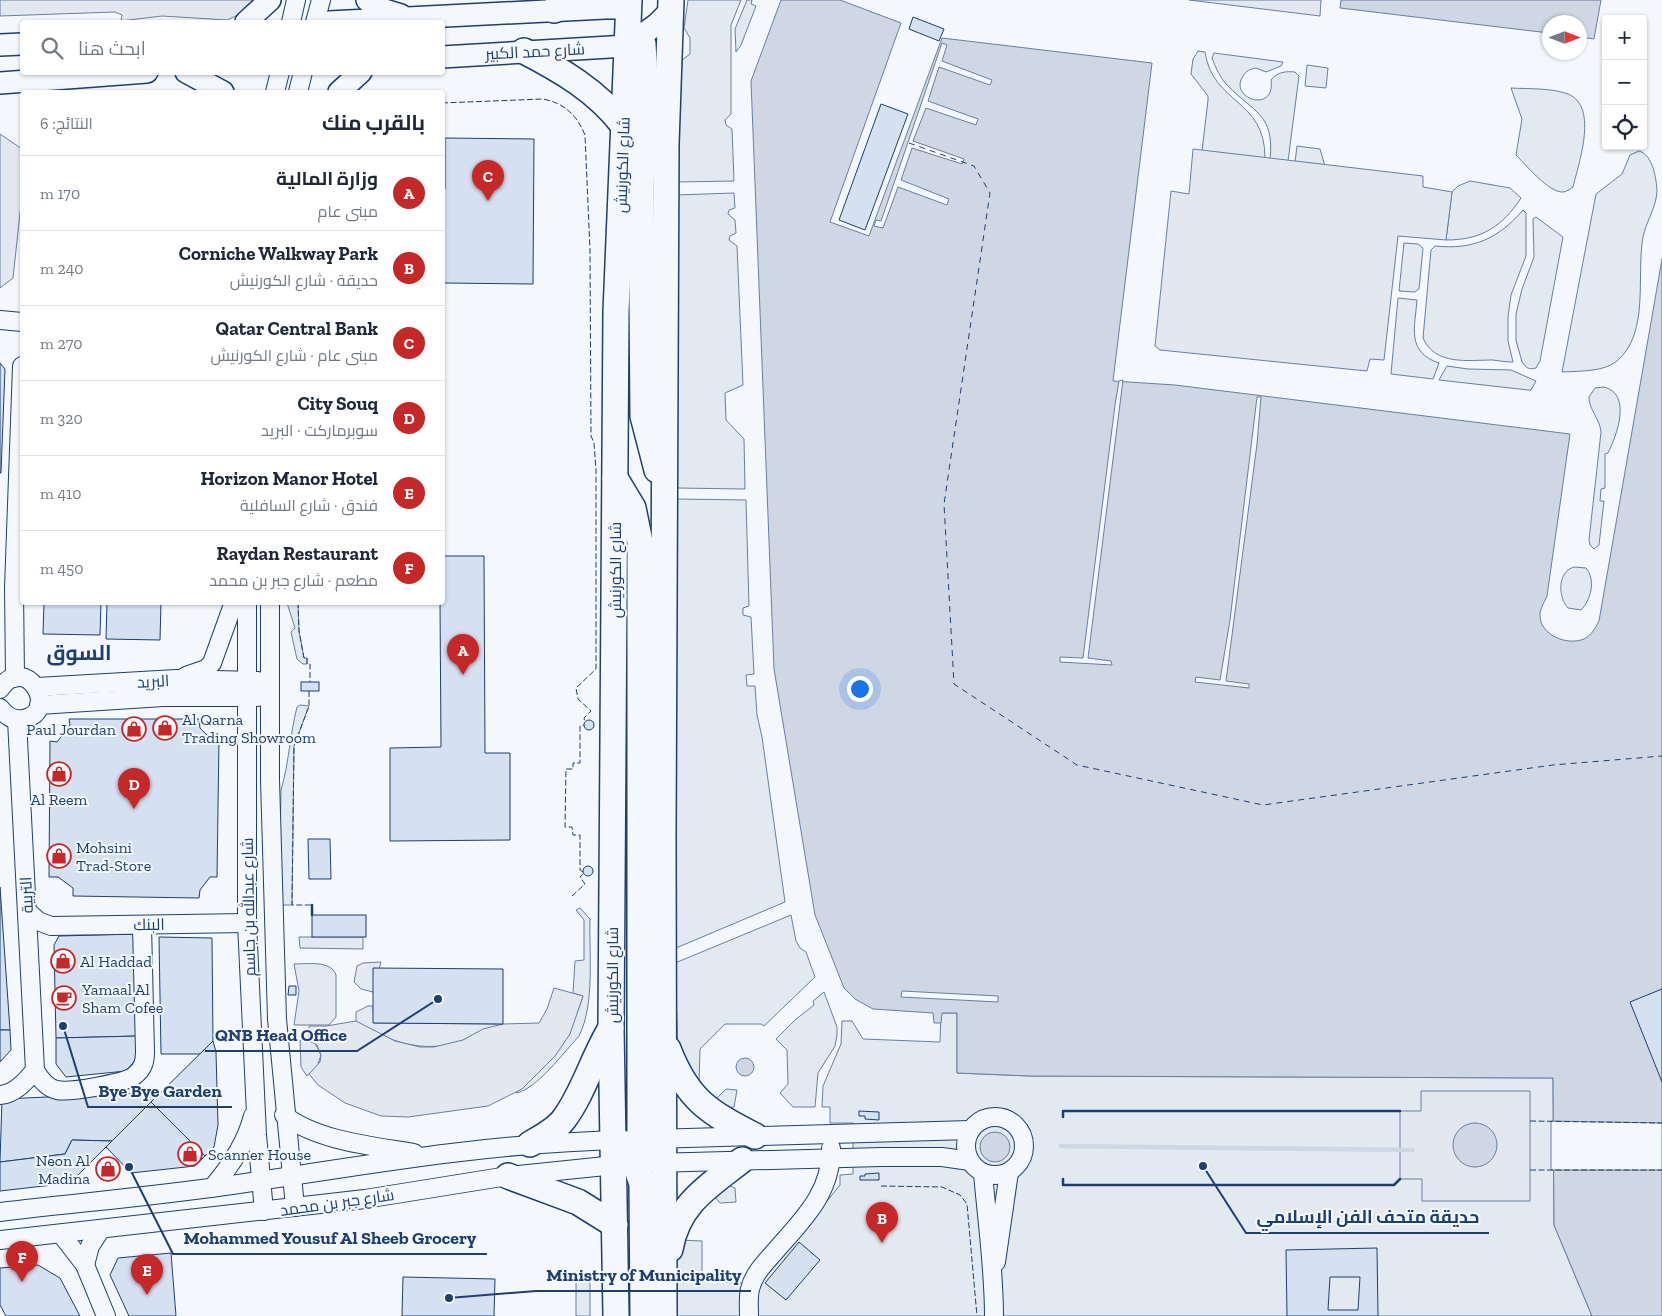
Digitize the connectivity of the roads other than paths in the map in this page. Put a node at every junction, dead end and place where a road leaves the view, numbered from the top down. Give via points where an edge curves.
1 (270, 0) edge
2 (296, 0) edge
3 (321, 0) edge
4 (367, 0) edge
5 (629, 4) edge
6 (565, 5) edge
7 (671, 6) edge
8 (416, 19) junction
9 (248, 20) edge
10 (291, 20) edge
11 (316, 20) edge
12 (387, 20) edge
13 (635, 40) junction
14 (20, 44) edge
15 (0, 45) edge
16 (524, 51) junction
17 (445, 57) edge
18 (123, 75) edge
19 (192, 75) edge
20 (279, 75) edge
21 (301, 75) edge
22 (358, 75) edge
23 (0, 83) edge
24 (28, 87) edge
25 (219, 90) edge
26 (276, 90) edge
27 (298, 90) edge
28 (341, 90) edge
29 (623, 125) junction
30 (0, 320) edge
31 (20, 322) edge
32 (20, 422) edge
33 (615, 478) junction
34 (664, 494) junction
35 (233, 605) edge
36 (247, 605) edge
37 (270, 605) edge
38 (15, 678) junction
39 (176, 679) junction
40 (37, 687) junction
41 (247, 688) junction
42 (0, 689) edge
43 (269, 689) junction
44 (217, 697) junction
45 (39, 705) junction
46 (0, 708) edge
47 (17, 720) junction
48 (246, 729) junction
49 (28, 912) junction
50 (247, 923) junction
51 (142, 925) junction
52 (51, 926) junction
53 (28, 943) junction
54 (611, 1028) junction
55 (664, 1039) junction
56 (35, 1070) junction
57 (0, 1095) edge
58 (256, 1101) junction
59 (284, 1115) junction
60 (970, 1130) junction
61 (830, 1135) junction
62 (755, 1136) junction
63 (530, 1144) junction
64 (639, 1152) junction
65 (429, 1156) junction
66 (831, 1158) junction
67 (742, 1160) junction
68 (970, 1161) junction
69 (1009, 1172) junction
70 (983, 1173) junction
71 (292, 1175) junction
72 (508, 1176) junction
73 (262, 1181) junction
74 (212, 1188) junction
75 (295, 1208) junction
76 (264, 1211) junction
77 (0, 1212) edge
78 (615, 1225) junction
79 (101, 1229) junction
80 (61, 1234) junction
81 (0, 1240) edge
82 (85, 1265) junction
83 (994, 1270) junction
84 (663, 1290) junction
85 (106, 1316) edge
86 (616, 1316) edge
87 (643, 1316) edge
88 (664, 1316) edge
89 (749, 1316) edge
90 (994, 1316) edge

1 - 9 main road
2 - 10 street
3 - 11 street
4 - 8 main road via 378,8
5 - 6 main road
5 - 13 highway via 638,21
6 - 8 main road
7 - 13 main road
7 - 34 highway, شارع الكورنيش via 666,108
8 - 12 main road
13 - 16 main road, شارع حمد الكبير
13 - 29 highway, شارع الكورنيش
13 - 34 highway via 645,80 641,188 643,416
14 - 15 main road
16 - 17 main road, شارع حمد الكبير
16 - 29 highway via 586,88 614,112
18 - 24 main road
19 - 25 main road
20 - 26 street
21 - 27 street
22 - 28 main road
23 - 24 main road
29 - 33 highway, شارع الكورنيش via 616,312
30 - 31 street
32 - 38 street via 14,588
33 - 54 highway, شارع الكورنيش
33 - 64 highway via 633,508 640,542
34 - 55 highway, شارع الكورنيش
35 - 39 street via 212,663 199,673
36 - 41 street, شارع عبدالله بن جاسم
37 - 43 street, شارع عبدالله بن جاسم
38 - 40 street via 28,679
38 - 42 street
39 - 40 street, البريد
39 - 41 street, البريد
40 - 45 street
41 - 43 street, البريد
41 - 44 street, البريد
41 - 48 street, شارع عبدالله بن جاسم
43 - 59 street, شارع عبدالله بن جاسم via 277,1019
44 - 45 street, البريد
44 - 48 street via 238,714
45 - 47 street via 31,716
46 - 47 street
47 - 49 street, التربية
48 - 50 street, شارع عبدالله بن جاسم
49 - 52 street
49 - 53 street, التربية
50 - 51 street, البنك
50 - 58 street, شارع عبدالله بن جاسم
51 - 52 street, البنك
51 - 56 street via 145,1061 141,1069 125,1080 64,1091 45,1084
52 - 53 street via 38,931
53 - 56 street, التربية
54 - 63 highway via 564,1119
54 - 64 highway, شارع الكورنيش
55 - 62 highway via 678,1076 700,1103
55 - 64 highway, شارع الكورنيش
56 - 57 street via 13,1091
58 - 73 street, شارع عبدالله بن جاسم
58 - 74 street via 239,1153
59 - 65 street via 295,1124 323,1135
59 - 71 street, شارع عبدالله بن جاسم
60 - 61 street
60 - 68 street via 966,1146
60 - 69 street via 984,1118 993,1116 1011,1121 1018,1127 1024,1149 1020,1162
61 - 62 street
61 - 66 street
62 - 64 street
63 - 64 street, شارع جبر بن محمد
63 - 65 street, شارع جبر بن محمد
64 - 67 street
64 - 72 street, شارع جبر بن محمد
64 - 78 highway, شارع الكورنيش
64 - 84 highway, شارع الكورنيش
64 - 87 highway
65 - 71 street, شارع جبر بن محمد
66 - 67 street
66 - 68 street via 942,1157
66 - 89 street via 826,1183 815,1204 754,1278
67 - 84 highway via 696,1195 685,1211 675,1230
68 - 70 street
69 - 70 street via 1000,1175
69 - 83 street
70 - 83 street
71 - 73 street, شارع جبر بن محمد
71 - 75 street, شارع عبدالله بن جاسم
72 - 75 street, شارع جبر بن محمد
72 - 78 highway via 578,1202
73 - 74 street, شارع جبر بن محمد
73 - 76 street, شارع عبدالله بن جاسم
74 - 77 street, شارع جبر بن محمد
75 - 76 street, شارع جبر بن محمد
76 - 79 street, شارع جبر بن محمد
78 - 86 highway, شارع الكورنيش
79 - 80 street, شارع جبر بن محمد
79 - 82 street via 90,1246
80 - 81 street, شارع جبر بن محمد
80 - 82 street
82 - 85 street
83 - 90 street
84 - 88 highway, شارع الكورنيش

